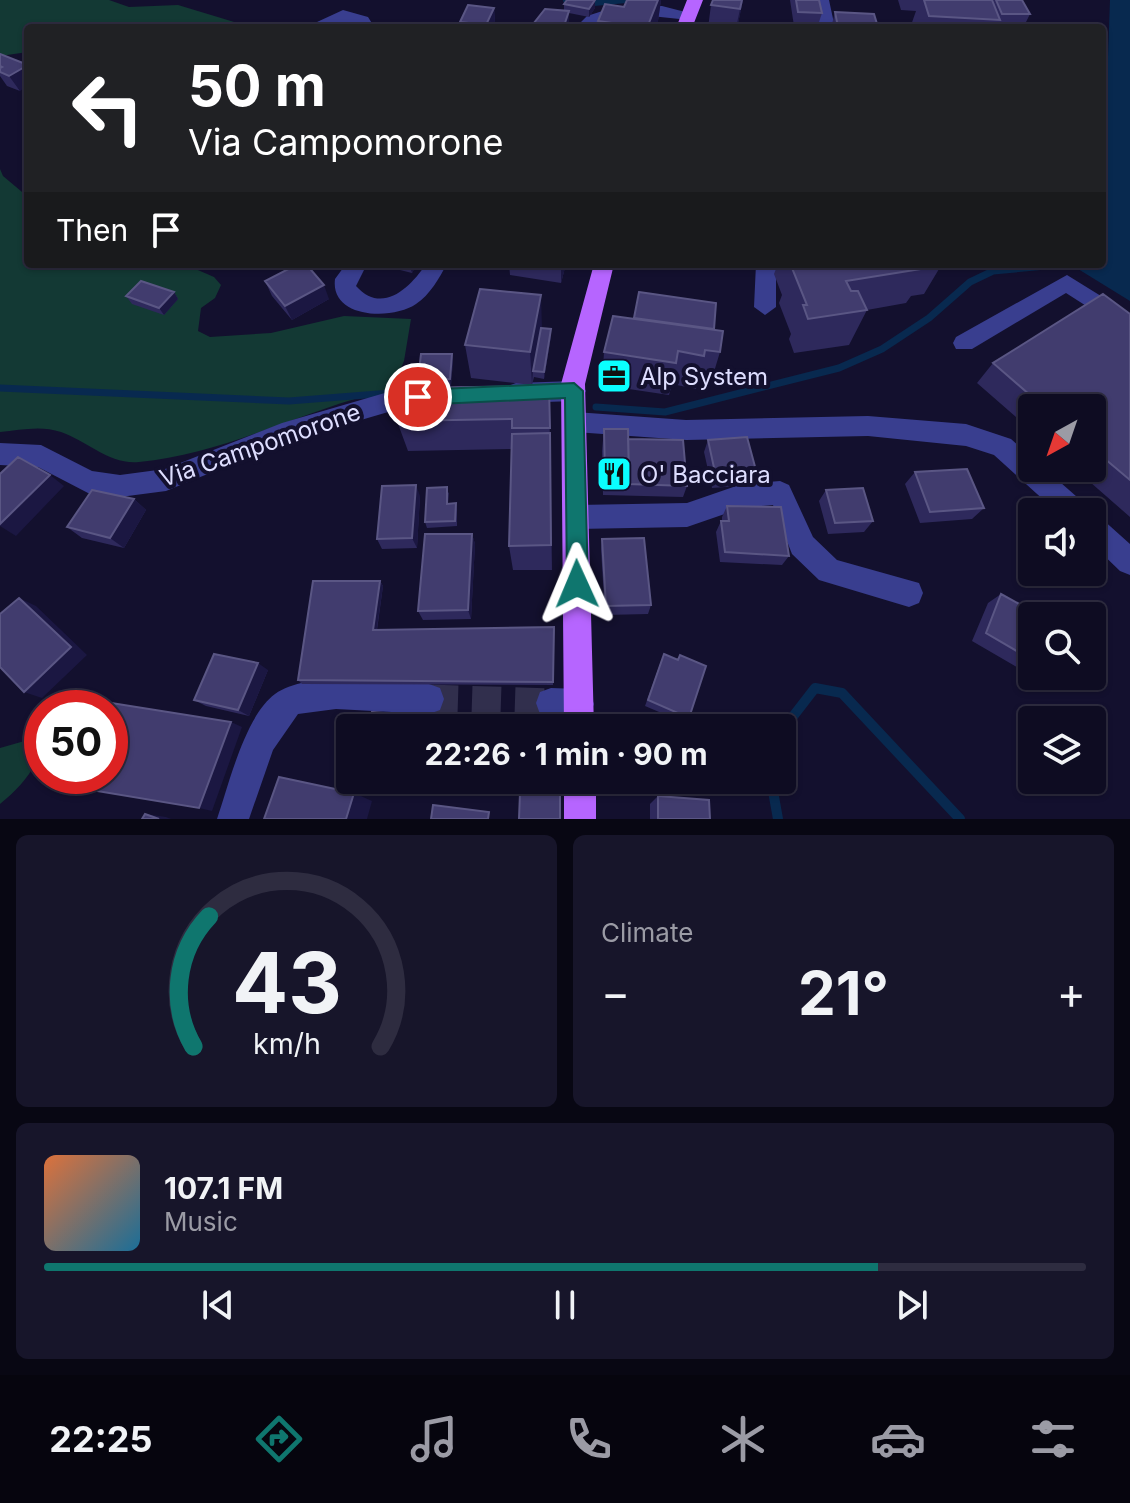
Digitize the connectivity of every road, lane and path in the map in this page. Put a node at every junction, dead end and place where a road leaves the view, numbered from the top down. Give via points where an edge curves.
1 (821, 0) edge
2 (690, 12) edge
3 (322, 24) edge
4 (364, 24) edge
5 (587, 24) edge
6 (826, 24) edge
7 (354, 268) edge
8 (434, 268) edge
9 (603, 268) edge
10 (766, 268) edge
11 (765, 307) dead end
12 (1130, 325) edge
13 (964, 343) dead end
14 (574, 391) junction
15 (485, 394) edge
16 (456, 395) edge
17 (575, 422) junction
18 (0, 454) edge
19 (1060, 498) edge
20 (577, 517) junction
21 (1106, 540) edge
22 (1130, 562) edge
23 (909, 593) dead end
24 (410, 700) tunnel mouth
25 (570, 712) edge
26 (580, 794) edge
27 (233, 819) edge
28 (580, 819) edge

1 - 6 street
2 - 5 street via 614,9
3 - 4 street via 343,15
7 - 8 street via 345,288 360,304 374,307 402,303
9 - 14 main road
10 - 11 street
12 - 13 street via 1067,283
14 - 15 street
14 - 17 main road
16 - 18 street, Via Campomorone via 395,400 282,433 166,480 120,486 88,482 41,456
17 - 19 street via 686,430 936,430 1002,447
17 - 20 main road
20 - 23 street via 687,515 742,496 780,493 802,545 829,571
20 - 25 main road
21 - 22 street
24 - 27 street via 291,701 271,723
26 - 28 main road

